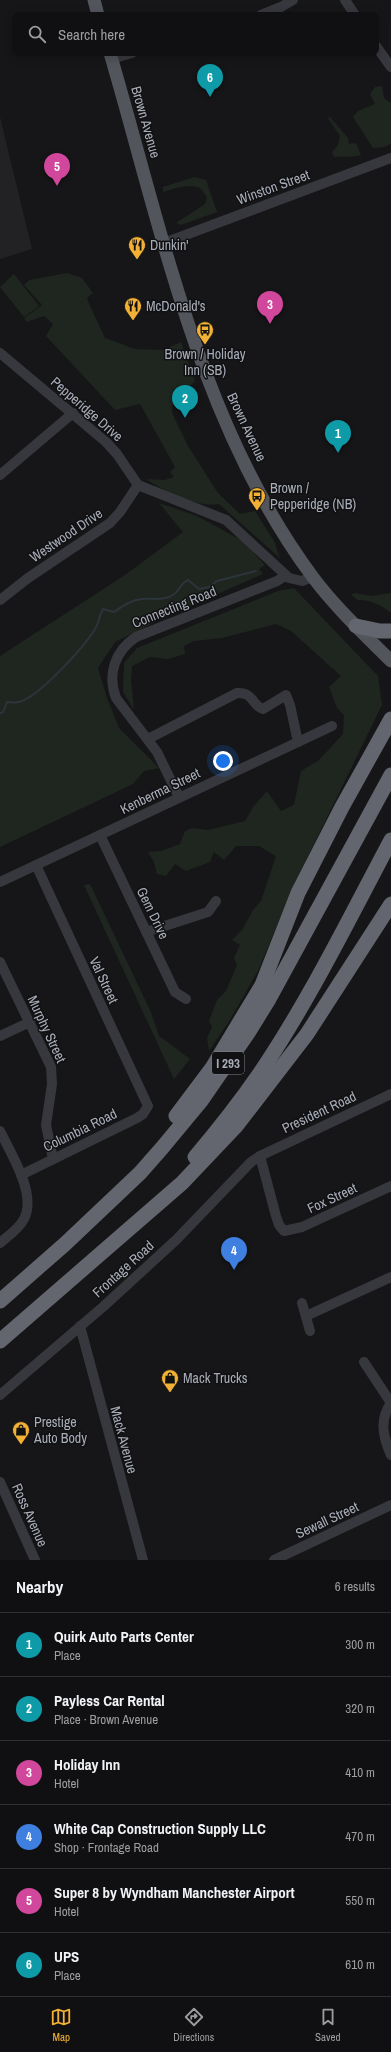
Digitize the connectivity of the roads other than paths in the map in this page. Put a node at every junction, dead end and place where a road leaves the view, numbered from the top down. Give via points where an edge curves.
1 (94, 0) edge
2 (294, 0) edge
3 (345, 0) edge
4 (97, 12) edge
5 (268, 12) edge
6 (353, 12) edge
7 (379, 50) edge
8 (110, 56) edge
9 (391, 67) edge
10 (391, 158) edge
11 (164, 243) junction
12 (0, 353) edge
13 (73, 413) junction
14 (0, 475) edge
15 (138, 485) junction
16 (285, 576) junction
17 (312, 577) junction
18 (0, 600) edge
19 (356, 626) junction
20 (391, 631) edge
21 (391, 661) edge
22 (391, 720) edge
23 (332, 726) dead end
24 (148, 739) junction
25 (298, 742) junction
26 (391, 775) edge
27 (178, 797) junction
28 (100, 835) junction
29 (391, 840) edge
30 (36, 865) junction
31 (0, 882) edge
32 (216, 901) dead end
33 (391, 904) edge
34 (146, 932) junction
35 (0, 962) edge
36 (186, 998) dead end
37 (30, 1022) junction
38 (0, 1036) edge
39 (391, 1094) edge
40 (148, 1106) joint
41 (0, 1131) edge
42 (260, 1156) junction
43 (53, 1160) junction
44 (21, 1175) junction
45 (391, 1186) edge
46 (119, 1191) junction
47 (150, 1209) junction
48 (0, 1243) edge
49 (391, 1277) edge
50 (0, 1301) edge
51 (302, 1303) dead end
52 (306, 1316) junction
53 (80, 1326) junction
54 (310, 1331) dead end
55 (0, 1341) edge
56 (364, 1362) dead end
57 (0, 1395) edge
58 (391, 1403) edge
59 (391, 1455) edge
60 (0, 1482) edge
61 (391, 1505) edge
62 (35, 1560) edge
63 (143, 1560) edge
64 (274, 1560) edge

1 - 4 main road
2 - 5 street
3 - 6 street
7 - 9 street
8 - 11 main road, Brown Avenue
10 - 11 street, Winston Street
11 - 17 main road, Brown Avenue via 197,349 226,422 275,520
12 - 13 street, Pepperidge Drive
13 - 14 street
13 - 15 street, Pepperidge Drive via 118,454
15 - 16 street via 226,520
15 - 18 street, Westwood Drive via 110,523
16 - 17 street via 294,580
16 - 24 street, Connecting Road via 145,633 123,647 113,668 113,690 120,705
17 - 19 main road, Brown Avenue
19 - 20 highway
19 - 21 main road, Brown Avenue
22 - 46 highway via 298,893 262,985 212,1068
23 - 25 street, Kenberma Street
24 - 25 street via 241,692 251,697 258,707 263,709 286,696
24 - 27 street, Connecting Road via 166,766
25 - 27 street, Kenberma Street
26 - 46 highway, I 293 via 288,966 248,1033 188,1117 140,1173
27 - 28 street, Kenberma Street
28 - 30 street, Kenberma Street
28 - 34 street, Gem Drive
29 - 47 highway, I 293 via 313,986 260,1074 211,1138
30 - 31 street, Kenberma Street
30 - 40 street, Val Street
32 - 34 street via 208,912
33 - 47 highway via 307,1034 253,1106 182,1183
34 - 36 street, Gem Drive via 175,992
35 - 37 street, Murphy Street
37 - 38 street
37 - 43 street, Murphy Street via 48,1059 53,1076 46,1125
39 - 42 street, President Road
40 - 43 street, Columbia Road via 137,1118
41 - 44 street
42 - 45 street, Fox Street via 276,1216 284,1231 302,1227
42 - 53 street, Frontage Road via 227,1186 176,1240
43 - 44 street, Columbia Road
44 - 48 street via 27,1196 24,1218 18,1228
46 - 50 highway, I 293 via 65,1244
47 - 55 highway, I 293 via 89,1266
49 - 52 street
51 - 52 street
52 - 54 street
53 - 57 street, Frontage Road
53 - 63 street, Mack Avenue
56 - 58 street
58 - 59 street via 383,1424 385,1440
60 - 62 street, Ross Avenue
61 - 64 street, Sewall Street

